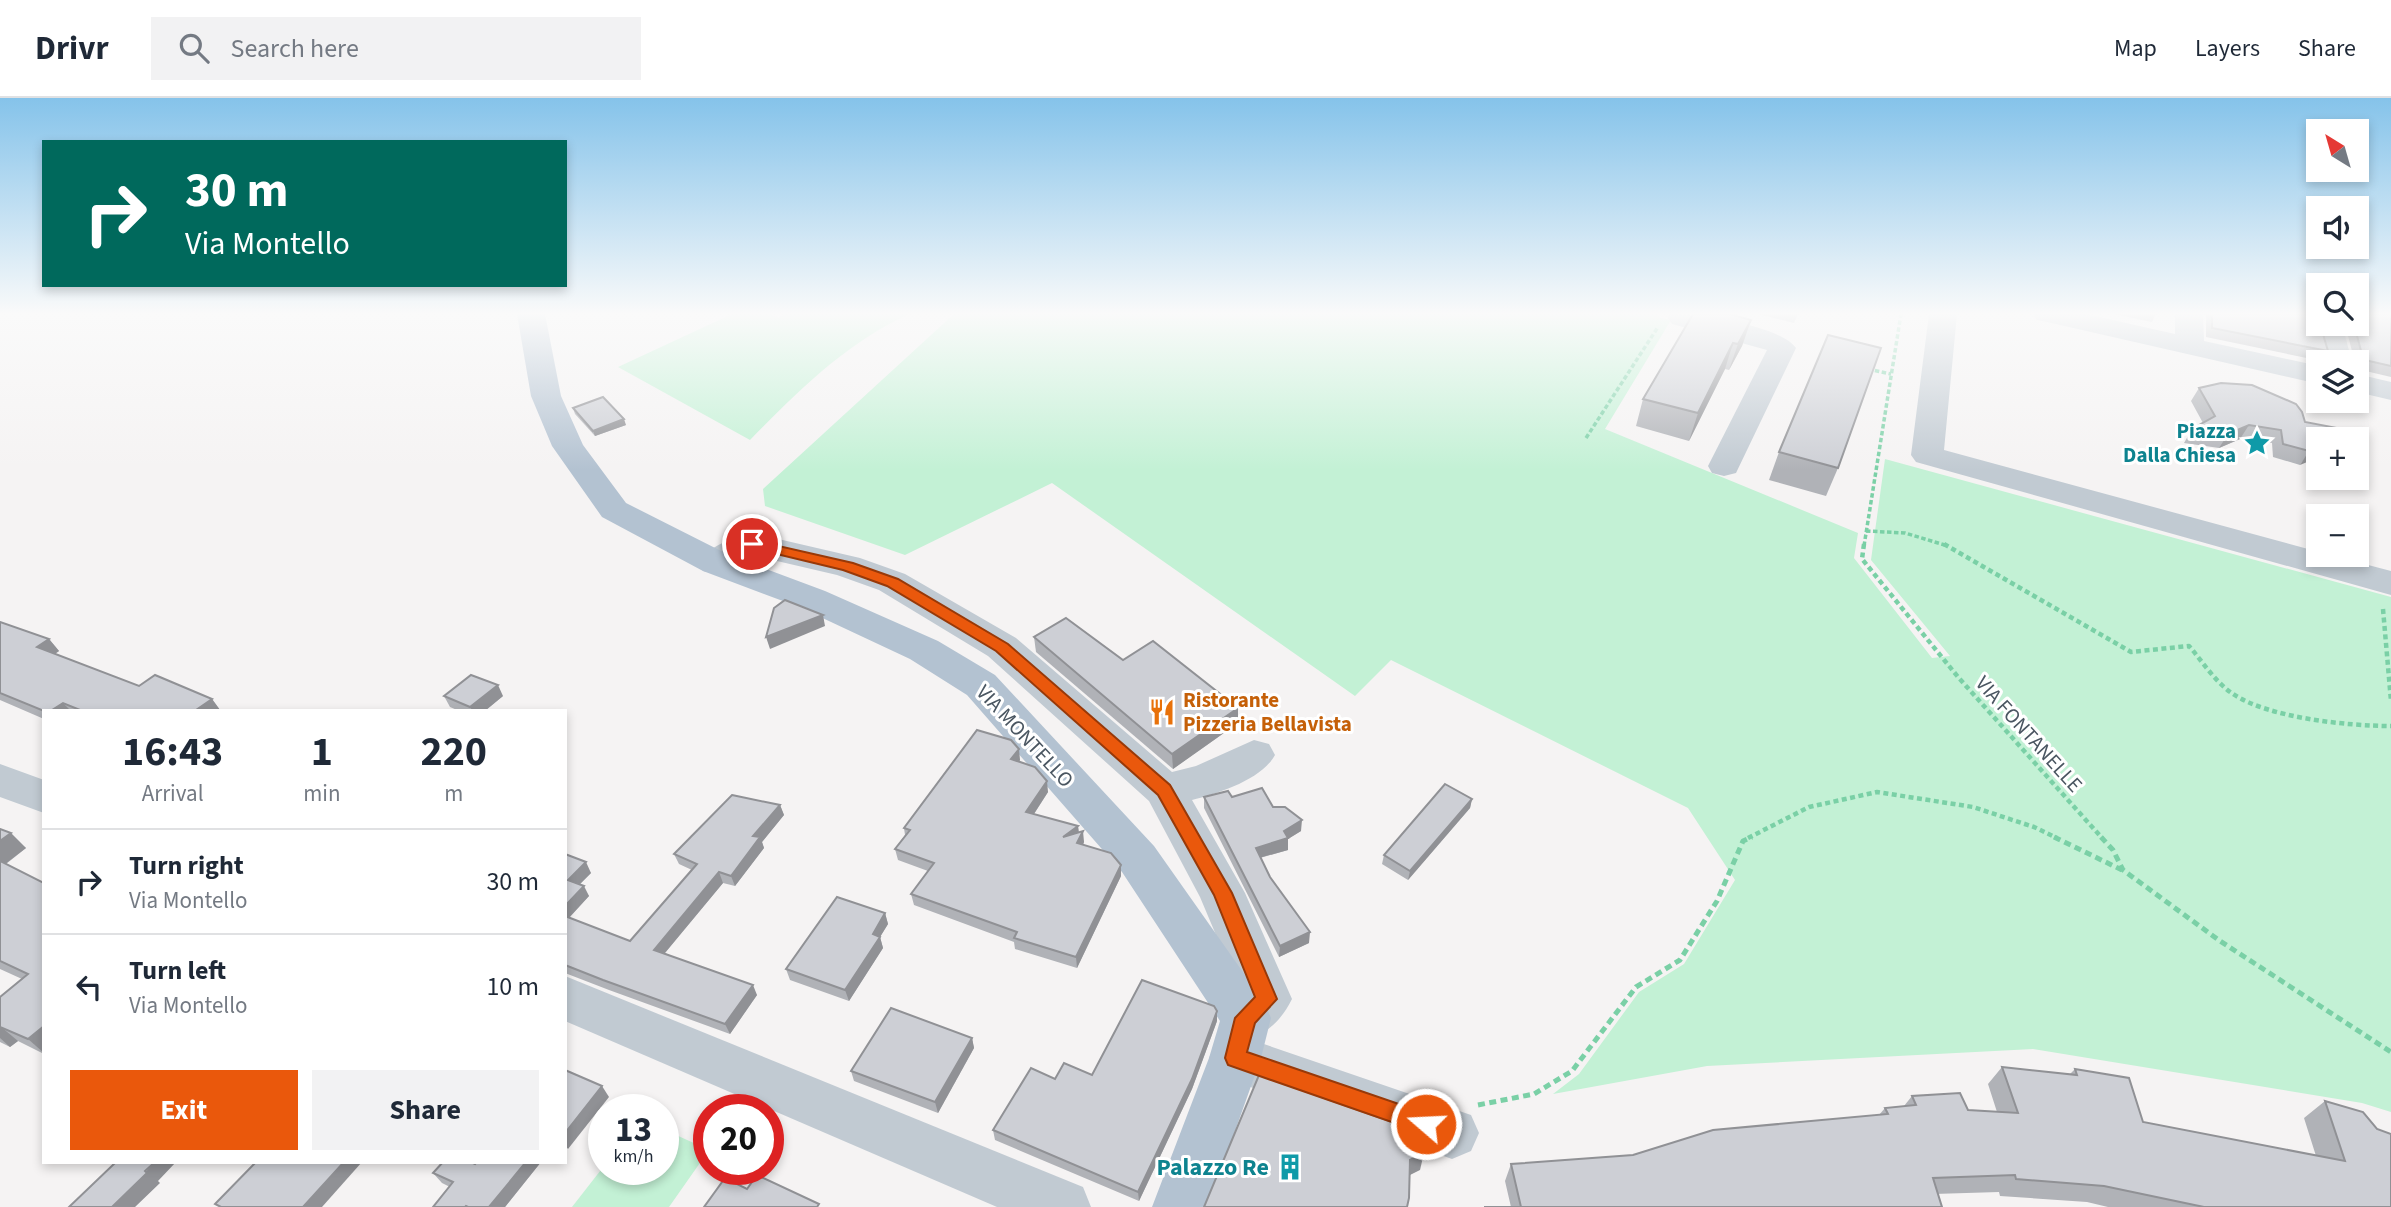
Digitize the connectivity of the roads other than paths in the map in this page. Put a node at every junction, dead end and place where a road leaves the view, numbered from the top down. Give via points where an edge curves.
1 (540, 366) edge
2 (1773, 366) edge
3 (1937, 366) edge
4 (2278, 366) edge
5 (2306, 372) edge
6 (2369, 386) edge
7 (2391, 391) edge
8 (1724, 466) dead end
9 (716, 563) junction
10 (2386, 582) edge
11 (1254, 755) dead end
12 (0, 780) edge
13 (1164, 790) junction
14 (42, 796) edge
15 (567, 999) edge
16 (1240, 1038) junction
17 (1452, 1133) road end
18 (1063, 1207) edge
19 (1180, 1207) edge

1 - 9 main road, VIA MONTELLO via 546,396 568,446 614,510
2 - 8 street
3 - 10 street via 1927,455
4 - 5 street
6 - 7 street
9 - 13 street via 752,544 847,566 892,582 1002,647
9 - 16 main road, VIA MONTELLO via 812,599 924,650 981,685 1138,859
11 - 13 street via 1207,780
12 - 14 street
13 - 16 street via 1223,893 1267,999
15 - 18 street
16 - 17 street
16 - 19 main road

